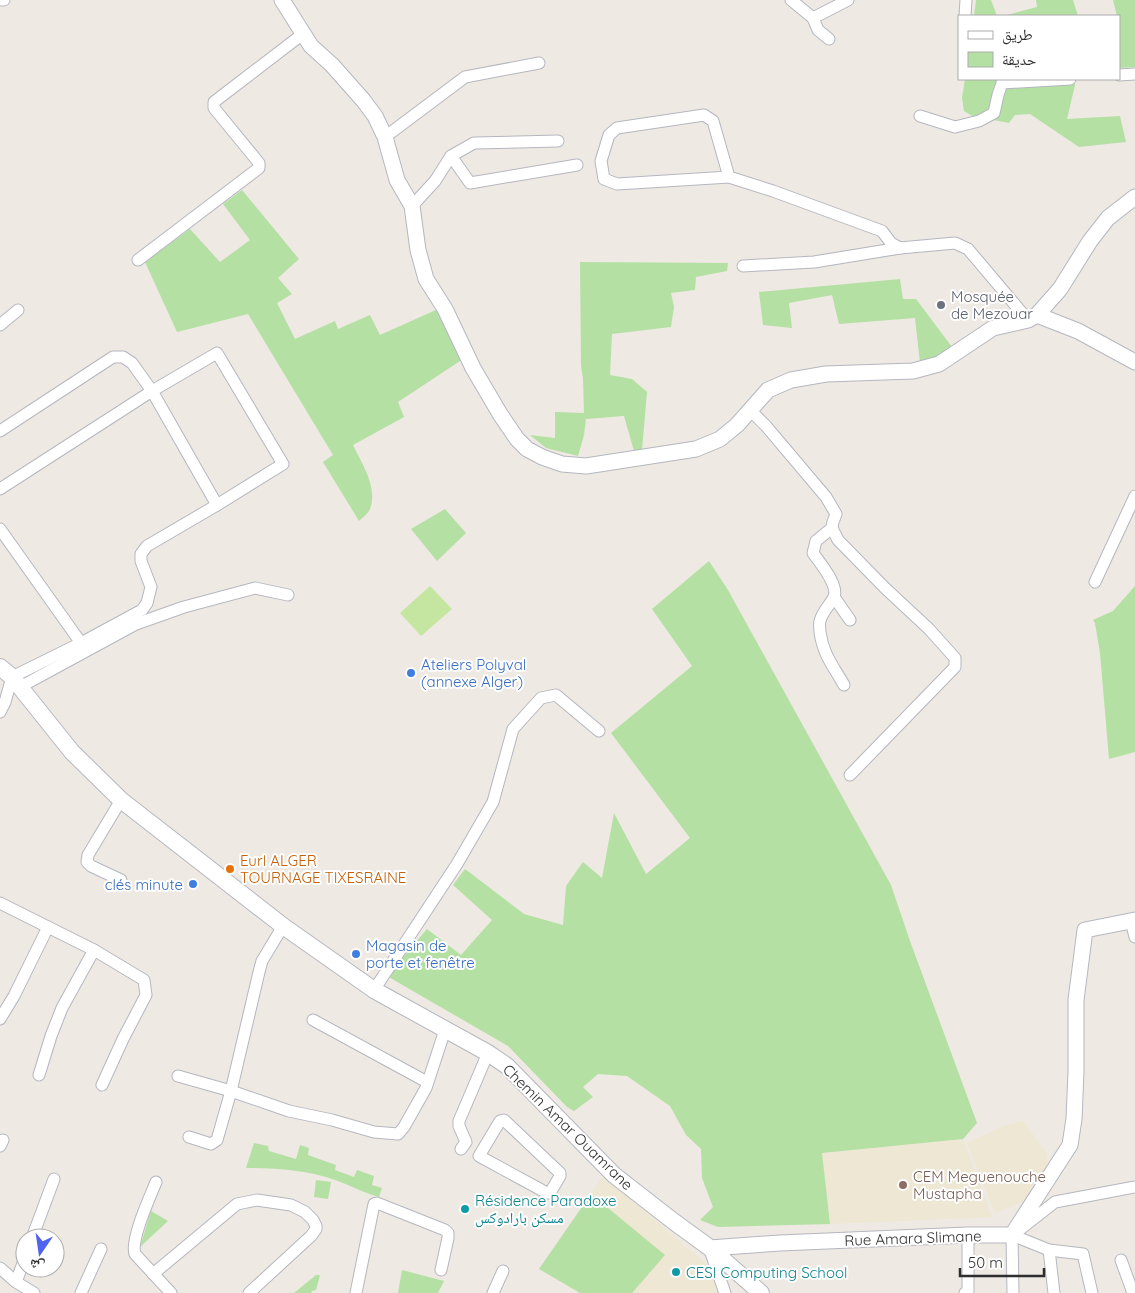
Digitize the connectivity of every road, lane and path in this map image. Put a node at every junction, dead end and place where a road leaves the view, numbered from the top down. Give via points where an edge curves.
1 (0, 0) edge
2 (4, 0) edge
3 (282, 0) edge
4 (791, 0) edge
5 (848, 0) edge
6 (966, 0) edge
7 (965, 15) edge
8 (813, 18) junction
9 (304, 33) junction
10 (829, 39) dead end
11 (539, 63) dead end
12 (1135, 74) edge
13 (1120, 75) edge
14 (1053, 80) edge
15 (920, 116) dead end
16 (385, 137) junction
17 (558, 141) dead end
18 (451, 156) junction
19 (577, 165) dead end
20 (730, 177) junction
21 (1135, 197) edge
22 (412, 206) junction
23 (900, 248) junction
24 (138, 260) dead end
25 (743, 266) dead end
26 (18, 310) dead end
27 (1033, 317) junction
28 (0, 325) edge
29 (1135, 362) edge
30 (152, 392) junction
31 (750, 410) junction
32 (0, 431) edge
33 (0, 489) edge
34 (1135, 496) edge
35 (217, 505) junction
36 (832, 528) junction
37 (0, 529) edge
38 (1095, 582) dead end
39 (288, 595) dead end
40 (834, 597) junction
41 (850, 620) dead end
42 (81, 643) junction
43 (11, 677) edge
44 (844, 685) dead end
45 (2, 705) edge
46 (599, 731) dead end
47 (850, 775) dead end
48 (120, 800) junction
49 (121, 880) dead end
50 (0, 903) edge
51 (1133, 921) edge
52 (283, 926) junction
53 (48, 927) junction
54 (1135, 937) edge
55 (94, 950) junction
56 (374, 990) junction
57 (0, 1019) edge
58 (313, 1020) dead end
59 (445, 1030) junction
60 (488, 1053) junction
61 (39, 1075) dead end
62 (178, 1076) dead end
63 (427, 1082) junction
64 (102, 1084) dead end
65 (231, 1091) junction
66 (189, 1137) dead end
67 (461, 1149) dead end
68 (479, 1156) joint
69 (54, 1178) dead end
70 (156, 1182) dead end
71 (1135, 1186) edge
72 (36, 1228) edge
73 (968, 1235) junction
74 (1012, 1235) junction
75 (710, 1248) junction
76 (101, 1249) dead end
77 (1049, 1250) junction
78 (1121, 1260) dead end
79 (441, 1270) dead end
80 (503, 1271) dead end
81 (1, 1272) edge
82 (153, 1274) junction
83 (18, 1278) edge
84 (16, 1282) junction
85 (34, 1293) edge
86 (81, 1293) edge
87 (171, 1293) edge
88 (249, 1293) edge
89 (356, 1293) edge
90 (493, 1293) edge
91 (725, 1293) edge
92 (761, 1293) edge
93 (965, 1293) edge
94 (1013, 1293) edge
95 (1054, 1293) edge
96 (1092, 1293) edge
97 (1133, 1293) edge

1 - 2 street
3 - 9 street
4 - 8 street
5 - 8 street
6 - 7 street
8 - 10 street via 818,30
9 - 16 street via 311,46 363,100
9 - 24 street via 214,102 214,108 259,163 259,168
11 - 16 street via 465,77
12 - 13 street
14 - 15 street via 1002,83 994,113 979,121 955,127
16 - 22 street via 397,180
17 - 18 street via 474,143
18 - 19 street via 470,183
18 - 22 street via 435,181
20 - 20 street via 712,121 704,115 617,128 609,135 601,161 604,179 617,184
20 - 23 street via 882,231 891,243
21 - 27 street via 1108,218 1060,289
22 - 31 street via 426,279 500,414 527,449 562,464 586,466 662,455 696,449 720,439
23 - 25 street via 814,262
23 - 27 street via 955,243 968,249
26 - 28 street
27 - 29 street via 1078,331
27 - 31 street via 993,328 940,364 913,371 826,374 791,380 768,390
30 - 32 street via 132,363 123,357 113,357
30 - 33 street
30 - 35 street
30 - 35 street via 217,353 283,464
31 - 36 street via 826,497 836,514
34 - 38 street
35 - 42 street via 147,546 140,554 151,587 147,603 142,610
36 - 40 street via 816,541 813,553 833,582
36 - 47 street via 838,540 955,658 955,667
37 - 42 street
39 - 43 street via 255,588 184,606
40 - 41 street
40 - 44 street via 819,622 821,640
42 - 43 street
43 - 45 street
43 - 48 main road, Chemin Amar Ouamrane via 72,752
46 - 56 street via 556,695 542,698 513,729 493,802 457,864
48 - 49 street via 87,862
48 - 52 main road, Chemin Amar Ouamrane
50 - 53 street
51 - 54 street
51 - 74 street via 1085,930 1076,1000 1076,1072 1070,1145
52 - 56 main road, Chemin Amar Ouamrane
52 - 65 street via 262,961
53 - 55 street
53 - 57 street
55 - 61 street via 62,1008
55 - 64 street via 144,980 146,995
56 - 59 main road, Chemin Amar Ouamrane
58 - 63 street
59 - 60 main road, Chemin Amar Ouamrane
59 - 63 street
60 - 67 street via 459,1122 466,1142
60 - 75 main road, Chemin Amar Ouamrane via 507,1066 614,1175
62 - 65 street
63 - 65 street via 398,1134 374,1132 289,1111
65 - 66 street via 216,1140 211,1144
68 - 68 street via 547,1193 560,1176 560,1172 504,1120 500,1121
69 - 72 street
70 - 82 street via 133,1250
71 - 74 street via 1056,1202
73 - 74 street, Rue Amara Slimane
73 - 75 street, Rue Amara Slimane
73 - 93 street via 968,1291
74 - 77 street
74 - 94 street
75 - 91 street
75 - 92 main road, Chemin Amar Ouamrane
76 - 86 street
77 - 95 street
77 - 96 street via 1083,1254
78 - 97 street
79 - 89 street via 448,1233 445,1230 374,1204
80 - 90 street
81 - 84 street
82 - 87 street
82 - 88 street via 237,1204 257,1200 291,1205 305,1212 316,1229
83 - 84 street
84 - 85 street

